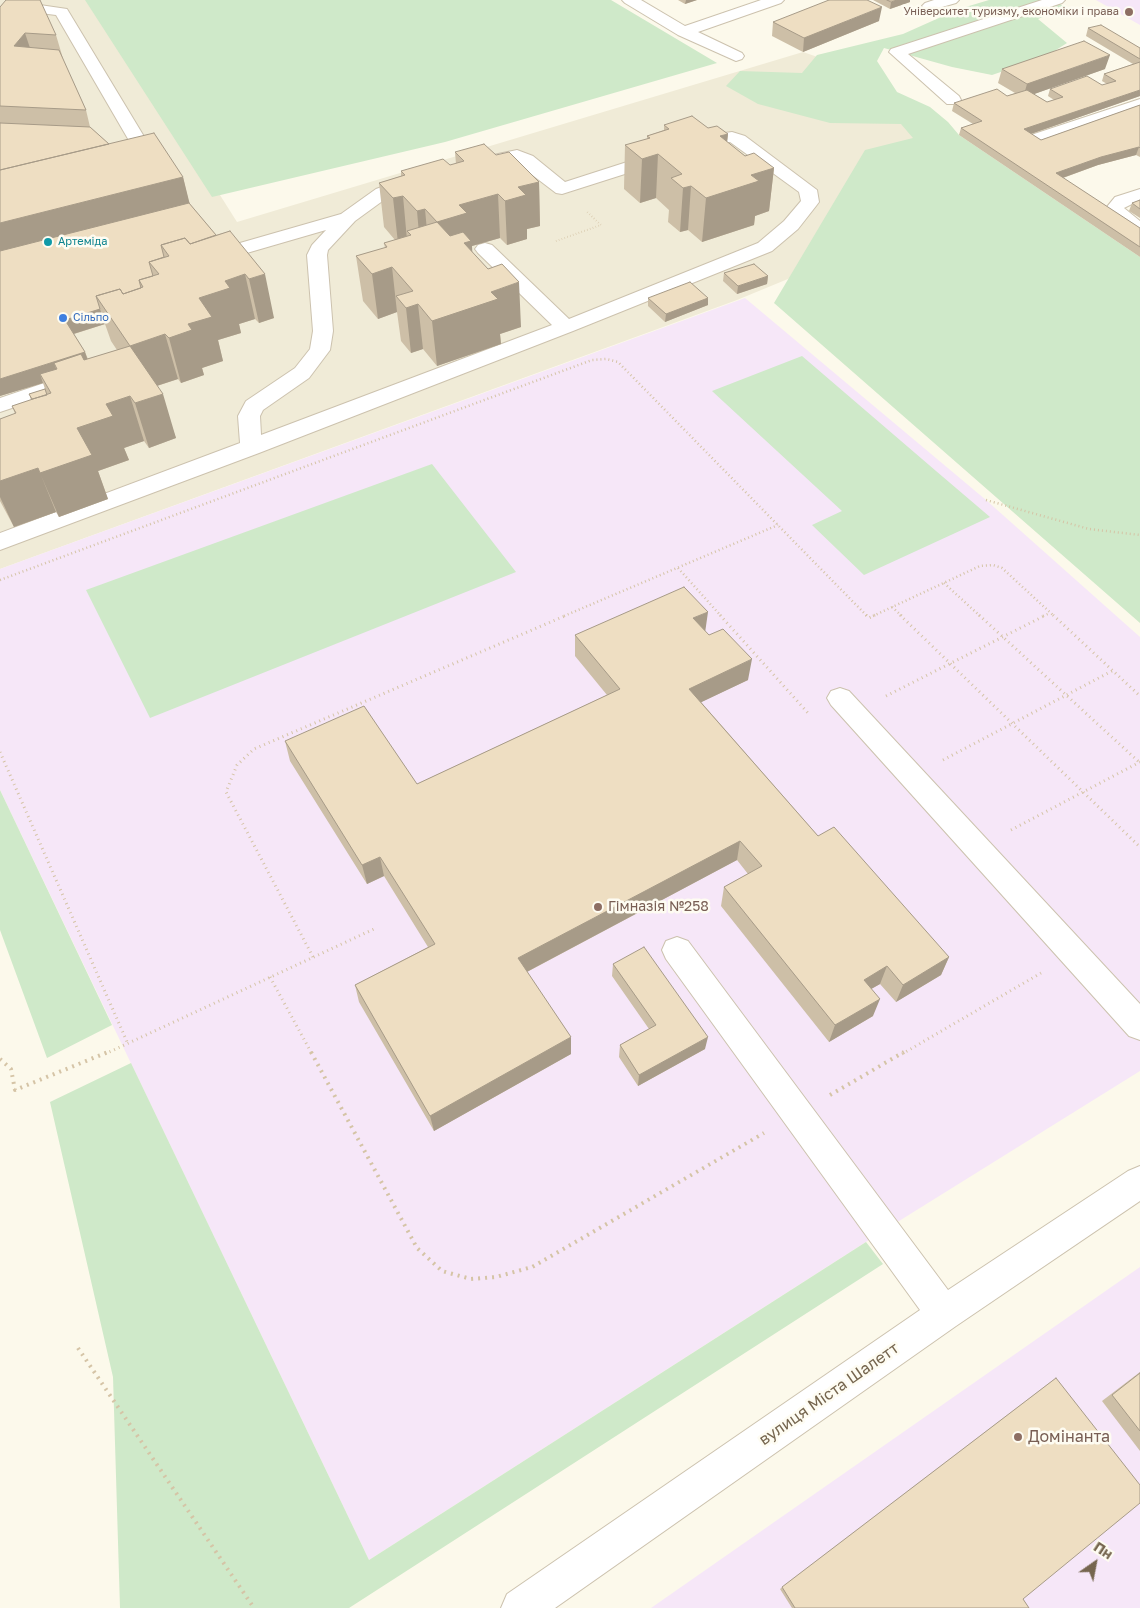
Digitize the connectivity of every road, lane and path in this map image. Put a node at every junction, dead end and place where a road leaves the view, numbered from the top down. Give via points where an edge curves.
1 (630, 0) edge
2 (776, 0) edge
3 (951, 0) edge
4 (1057, 0) edge
5 (930, 6) dead end
6 (20, 7) edge
7 (684, 32) junction
8 (736, 56) dead end
9 (952, 100) dead end
10 (1140, 104) edge
11 (1037, 139) edge
12 (151, 163) edge
13 (458, 169) edge
14 (430, 177) edge
15 (562, 188) junction
16 (1140, 194) edge
17 (348, 217) junction
18 (1140, 229) edge
19 (556, 241) dead end
20 (485, 249) edge
21 (233, 251) edge
22 (566, 327) junction
23 (82, 378) edge
24 (0, 405) edge
25 (251, 448) junction
26 (986, 500) dead end
27 (778, 525) junction
28 (1140, 535) edge
29 (0, 541) edge
30 (678, 568) junction
31 (0, 580) edge
32 (944, 583) junction
33 (892, 607) junction
34 (1050, 613) junction
35 (1003, 637) junction
36 (950, 663) junction
37 (1112, 671) junction
38 (1066, 695) junction
39 (1140, 696) edge
40 (846, 706) junction
41 (1012, 724) junction
42 (0, 752) edge
43 (1140, 762) edge
44 (912, 777) junction
45 (1083, 792) junction
46 (1140, 847) edge
47 (977, 848) junction
48 (374, 929) dead end
49 (676, 950) dead end
50 (1074, 954) junction
51 (313, 957) junction
52 (270, 978) junction
53 (1140, 1026) edge
54 (128, 1044) junction
55 (0, 1059) edge
56 (797, 1114) junction
57 (1140, 1182) edge
58 (944, 1314) junction
59 (78, 1348) dead end
60 (254, 1608) edge
61 (521, 1608) edge

1 - 7 street
2 - 7 street
3 - 5 street
4 - 9 street via 897,52
6 - 12 street via 62,12
7 - 8 street
10 - 11 street
13 - 15 street via 517,155
14 - 17 street via 391,189
15 - 19 path via 601,225
15 - 22 street via 716,139 732,137 808,190 810,202 791,225 765,247
16 - 18 street via 1121,201 1115,208
17 - 21 street
17 - 25 street via 323,242 317,255 322,331 320,350 302,373 254,406 248,416
20 - 22 street
22 - 25 street
23 - 24 street
25 - 29 street
26 - 28 path via 1089,529
27 - 30 path
27 - 31 path via 618,362 606,359 592,360
27 - 33 path via 869,618
30 - 40 path via 808,713
30 - 51 path via 254,749 237,765 226,792
32 - 33 path
32 - 34 path via 980,566 992,565 1002,568
32 - 35 path
33 - 36 path
34 - 35 path
34 - 37 path
35 - 36 path
35 - 38 path
36 - 40 path
36 - 41 path
37 - 38 path
37 - 39 path
38 - 41 path
38 - 43 path
40 - 44 street
41 - 44 path
41 - 45 path
42 - 54 path
43 - 45 path
44 - 47 street
45 - 46 path
45 - 47 path
47 - 50 street
48 - 51 path
49 - 56 street
50 - 53 street
50 - 56 path
51 - 52 path
52 - 54 path
52 - 56 path via 417,1248 442,1271 471,1279 496,1277 532,1267
54 - 55 path via 15,1090 11,1069
56 - 58 street
57 - 58 street, вулиця Міста Шалетт
58 - 61 street, вулиця Міста Шалетт
59 - 60 path

